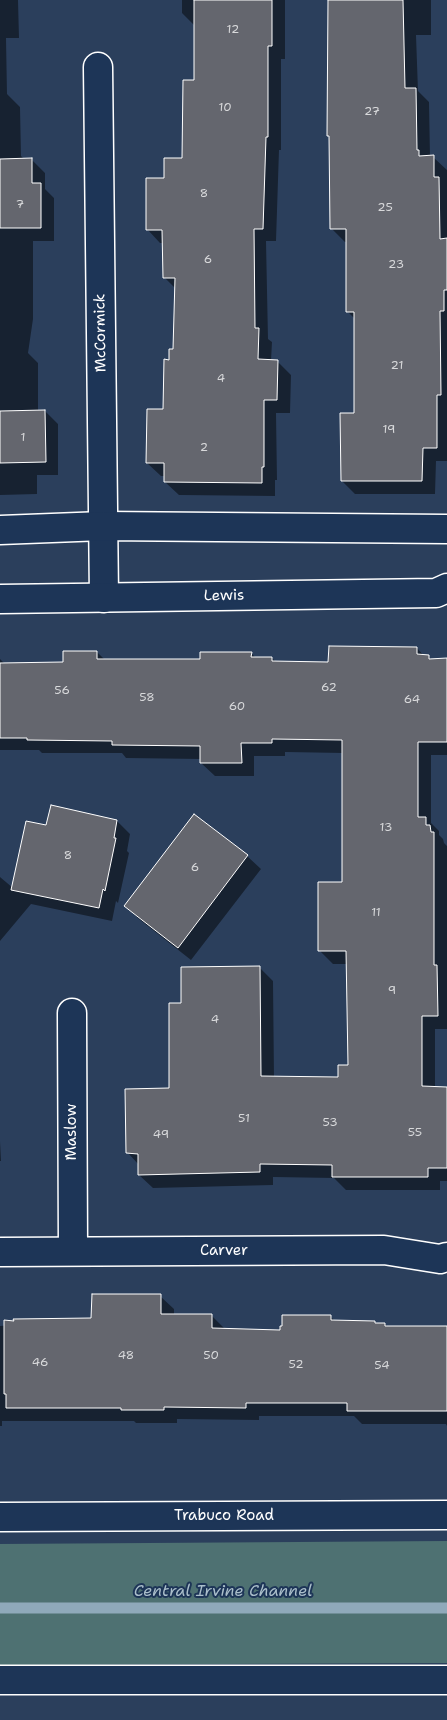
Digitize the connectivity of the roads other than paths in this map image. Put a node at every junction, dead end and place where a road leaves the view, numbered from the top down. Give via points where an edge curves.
1 (98, 67) dead end
2 (103, 526) junction
3 (447, 529) edge
4 (0, 530) edge
5 (447, 588) edge
6 (104, 598) junction
7 (0, 600) edge
8 (72, 1012) dead end
9 (73, 1251) junction
10 (0, 1252) edge
11 (447, 1257) edge
12 (447, 1515) edge
13 (0, 1517) edge
14 (0, 1680) edge
15 (447, 1680) edge

1 - 2 street, McCormick
2 - 3 street
2 - 4 street
2 - 6 street, McCormick
5 - 6 street, Lewis via 436,593
6 - 7 street, Lewis
8 - 9 street, Maslow
9 - 10 street, Carver
9 - 11 street, Carver via 384,1250 440,1259
12 - 13 street, Trabuco Road
14 - 15 street

